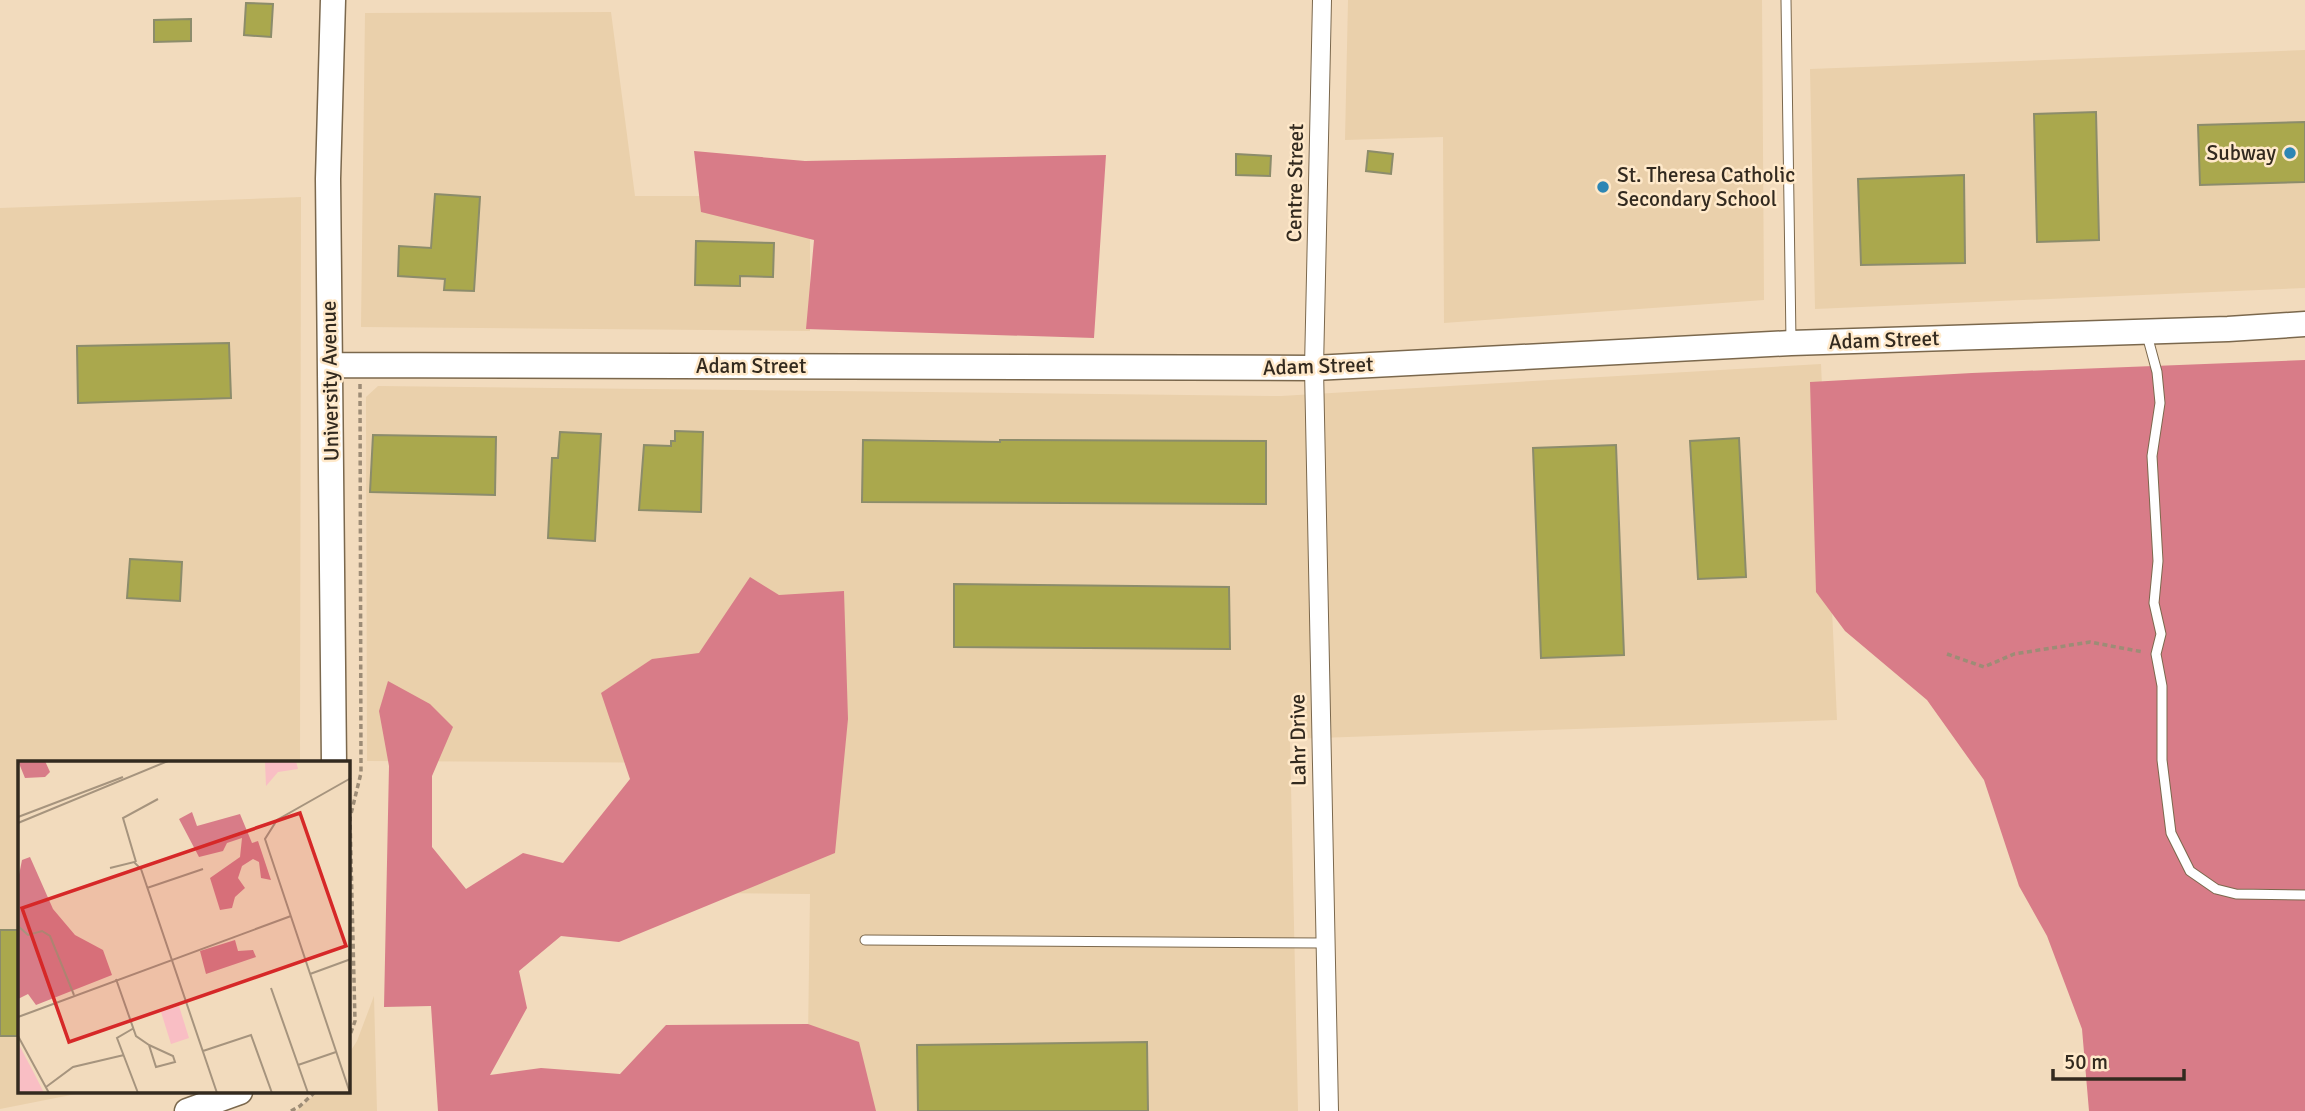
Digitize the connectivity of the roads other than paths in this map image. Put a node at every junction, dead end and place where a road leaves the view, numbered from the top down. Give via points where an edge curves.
1 (333, 0) edge
2 (1322, 0) edge
3 (1786, 0) edge
4 (2305, 324) edge
5 (2146, 331) junction
6 (1791, 343) junction
7 (330, 365) junction
8 (1314, 368) junction
9 (334, 761) edge
10 (2305, 895) edge
11 (865, 940) dead end
12 (1324, 943) junction
13 (234, 1094) edge
14 (187, 1111) edge
15 (1329, 1111) edge

1 - 7 street, University Avenue via 328,178
2 - 8 street, Centre Street
3 - 6 lane
4 - 5 street, Adam Street
5 - 6 street, Adam Street
5 - 10 lane via 2160,403 2152,456 2158,561 2154,603 2161,634 2156,654 2171,834 2190,871 2216,889 2236,894
6 - 8 street, Adam Street
7 - 8 street, Adam Street
7 - 9 street, University Avenue
8 - 12 street, Lahr Drive
11 - 12 lane
12 - 15 street, Lahr Drive
13 - 14 street

